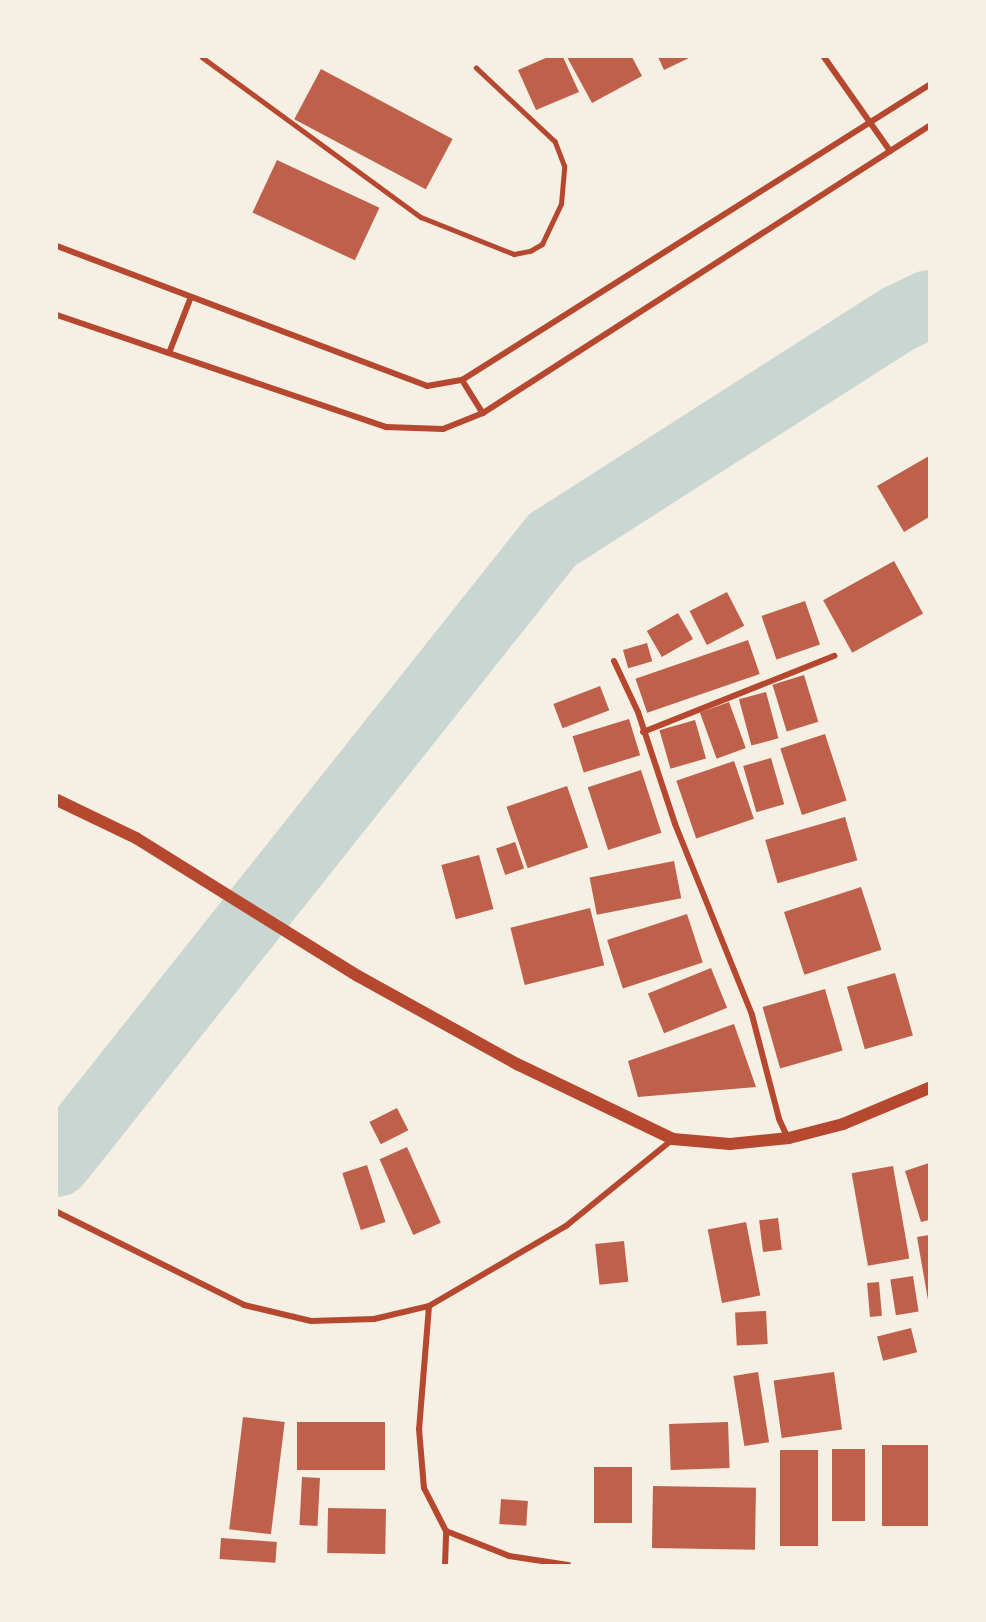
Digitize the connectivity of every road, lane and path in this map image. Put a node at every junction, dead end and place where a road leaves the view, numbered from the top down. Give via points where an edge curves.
1 (202, 57) edge
2 (824, 57) edge
3 (476, 68) dead end
4 (929, 85) edge
5 (869, 122) junction
6 (929, 126) edge
7 (890, 151) junction
8 (57, 246) edge
9 (191, 297) junction
10 (57, 315) edge
11 (169, 354) junction
12 (462, 380) junction
13 (483, 413) junction
14 (834, 656) dead end
15 (614, 661) dead end
16 (643, 732) junction
17 (57, 800) edge
18 (929, 1088) edge
19 (789, 1138) junction
20 (673, 1139) junction
21 (57, 1212) edge
22 (429, 1306) junction
23 (446, 1531) junction
24 (445, 1565) edge
25 (568, 1565) edge

1 - 3 lane via 421,217 514,254 530,251 542,244 558,212 564,166 555,142
2 - 5 street
4 - 5 street
5 - 7 street
5 - 12 street
6 - 7 street
7 - 13 street
8 - 9 street
9 - 11 street
9 - 12 street via 427,386
10 - 11 street
11 - 13 street via 386,427 443,429
12 - 13 street
14 - 16 street
15 - 16 street
16 - 19 street via 675,824 752,1015 779,1119
17 - 20 main road via 136,838 358,976 517,1064
18 - 19 main road via 843,1124
19 - 20 main road via 730,1144
20 - 22 street via 566,1226
21 - 22 street via 244,1305 311,1321 374,1319
22 - 23 street via 419,1429 424,1488
23 - 24 street
23 - 25 street via 509,1556

